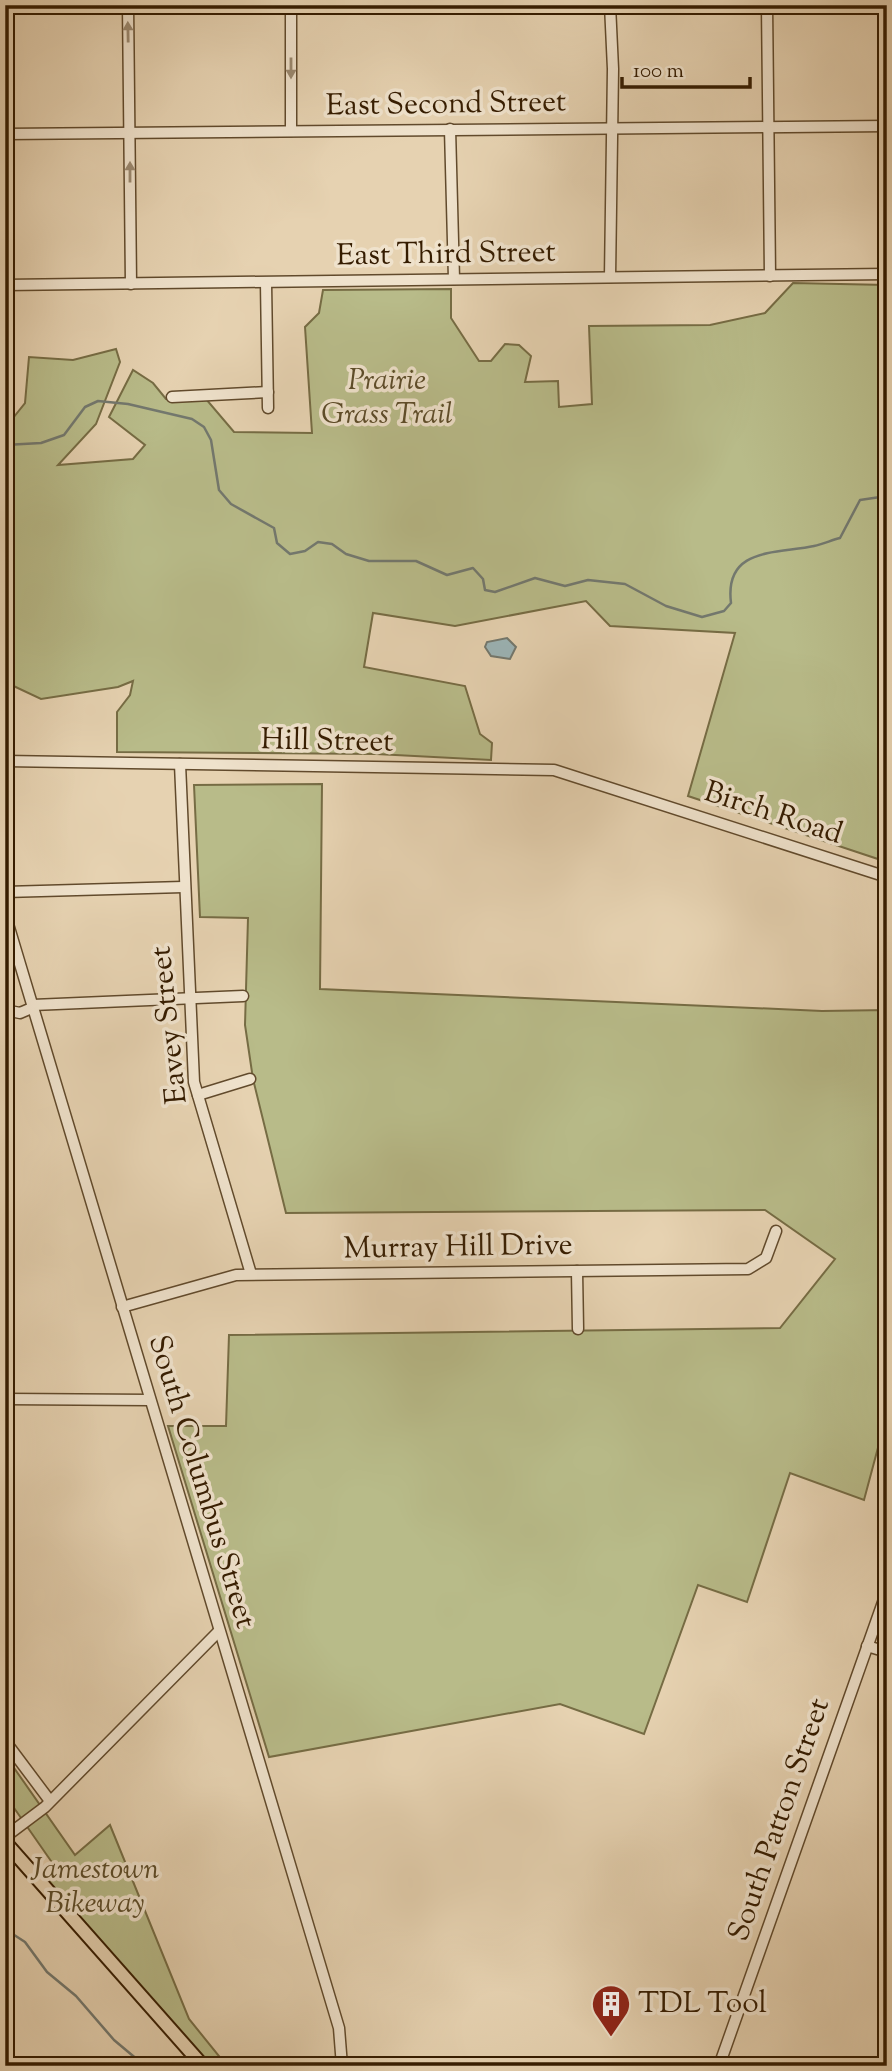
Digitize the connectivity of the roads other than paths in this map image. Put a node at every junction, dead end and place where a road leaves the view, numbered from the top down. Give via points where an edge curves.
1 (128, 5) edge
2 (290, 5) edge
3 (611, 5) edge
4 (767, 5) edge
5 (887, 126) edge
6 (768, 127) junction
7 (612, 128) junction
8 (450, 129) junction
9 (291, 131) junction
10 (130, 133) junction
11 (5, 134) edge
12 (887, 274) edge
13 (771, 276) junction
14 (610, 277) junction
15 (454, 279) junction
16 (267, 283) junction
17 (131, 284) junction
18 (5, 285) edge
19 (268, 392) junction
20 (172, 397) dead end
21 (268, 408) dead end
22 (5, 761) edge
23 (180, 764) junction
24 (643, 797) joint
25 (887, 877) edge
26 (183, 887) junction
27 (5, 892) edge
28 (5, 914) edge
29 (243, 996) dead end
30 (191, 1000) junction
31 (33, 1006) junction
32 (5, 1010) edge
33 (250, 1079) dead end
34 (198, 1095) junction
35 (776, 1231) dead end
36 (577, 1271) junction
37 (251, 1274) junction
38 (122, 1307) junction
39 (578, 1329) dead end
40 (5, 1399) edge
41 (150, 1400) junction
42 (887, 1591) edge
43 (219, 1631) junction
44 (867, 1646) junction
45 (887, 1652) edge
46 (5, 1741) edge
47 (50, 1801) junction
48 (5, 1839) edge
49 (203, 2066) edge
50 (342, 2066) edge
51 (719, 2066) edge

10 -> 1 street
2 -> 9 street
3 - 7 street
4 - 6 street
5 - 6 street, East Second Street
6 - 7 street, East Second Street
6 - 13 street
7 - 8 street, East Second Street
7 - 14 street
8 - 9 street, East Second Street
8 - 15 street
9 - 10 street, East Second Street
10 - 11 street, East Second Street
17 -> 10 street
12 - 13 street, East Third Street
13 - 14 street, East Third Street
14 - 15 street, East Third Street
15 - 16 street, East Third Street
16 - 17 street, East Third Street
16 - 19 street
17 - 18 street, East Third Street
19 - 20 street
19 - 21 street
22 - 23 street, Hill Street
23 - 24 street, Hill Street via 541,769 573,774
23 - 26 street, Eavey Street
24 - 25 street, Birch Road
26 - 27 street
26 - 30 street, Eavey Street
28 - 31 street, South Columbus Street
29 - 30 street
30 - 31 street
30 - 34 street, Eavey Street
31 - 32 street via 20,1013
31 - 38 street, South Columbus Street
33 - 34 street
34 - 37 street, Eavey Street
35 - 36 street, Murray Hill Drive via 766,1258 748,1269
36 - 37 street, Murray Hill Drive
36 - 39 street
37 - 38 street, Murray Hill Drive via 209,1281
38 - 41 street, South Columbus Street
40 - 41 street
41 - 43 street, South Columbus Street
42 - 44 street, South Patton Street
43 - 47 street
43 - 50 street, South Columbus Street via 339,2028
44 - 45 street
44 - 51 street, South Patton Street
46 - 47 street
47 - 48 street
48 - 49 main road

